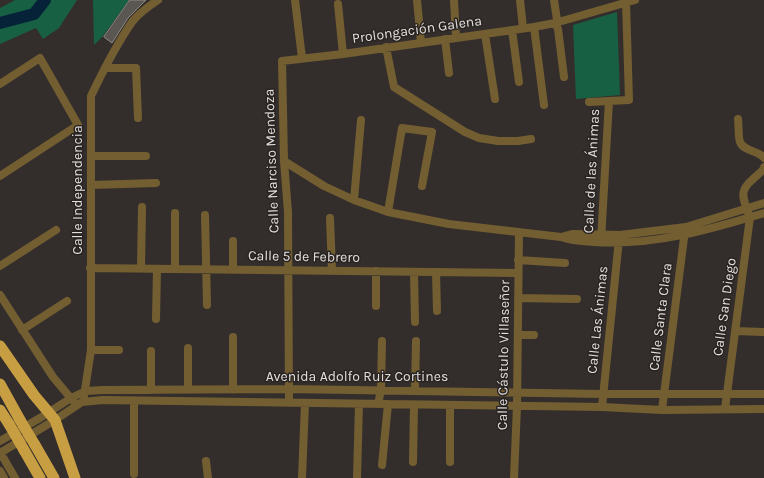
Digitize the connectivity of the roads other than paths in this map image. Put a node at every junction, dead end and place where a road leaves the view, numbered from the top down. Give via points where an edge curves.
1 (158, 0) edge
2 (295, 0) edge
3 (417, 0) edge
4 (454, 0) edge
5 (520, 0) edge
6 (554, 0) edge
7 (635, 0) edge
8 (626, 2) junction
9 (338, 4) dead end
10 (555, 23) junction
11 (534, 27) junction
12 (523, 28) junction
13 (512, 30) junction
14 (485, 34) junction
15 (456, 38) junction
16 (445, 39) junction
17 (422, 42) junction
18 (386, 47) junction
19 (343, 54) junction
20 (302, 58) junction
21 (282, 61) joint
22 (105, 68) junction
23 (448, 73) dead end
24 (564, 77) dead end
25 (519, 82) dead end
26 (0, 84) edge
27 (495, 99) dead end
28 (609, 101) junction
29 (589, 102) dead end
30 (544, 105) dead end
31 (138, 118) dead end
32 (738, 119) dead end
33 (362, 120) dead end
34 (531, 139) dead end
35 (91, 156) junction
36 (146, 156) dead end
37 (764, 158) edge
38 (284, 161) junction
39 (764, 167) edge
40 (0, 176) edge
41 (156, 183) dead end
42 (91, 185) junction
43 (422, 186) dead end
44 (354, 200) junction
45 (764, 203) edge
46 (142, 207) dead end
47 (746, 208) junction
48 (388, 212) junction
49 (175, 213) dead end
50 (764, 213) edge
51 (206, 215) dead end
52 (750, 217) junction
53 (330, 218) dead end
54 (56, 230) dead end
55 (685, 231) junction
56 (519, 232) junction
57 (601, 239) junction
58 (619, 239) junction
59 (233, 240) dead end
60 (518, 260) junction
61 (564, 263) dead end
62 (0, 266) edge
63 (90, 268) junction
64 (141, 268) junction
65 (157, 269) junction
66 (175, 269) junction
67 (206, 269) junction
68 (233, 269) junction
69 (288, 271) junction
70 (332, 271) junction
71 (376, 271) junction
72 (414, 272) junction
73 (436, 272) junction
74 (518, 273) junction
75 (0, 295) edge
76 (518, 298) junction
77 (577, 299) dead end
78 (67, 301) dead end
79 (207, 305) dead end
80 (376, 306) dead end
81 (437, 311) dead end
82 (156, 319) dead end
83 (415, 322) dead end
84 (22, 330) junction
85 (735, 331) junction
86 (764, 332) edge
87 (518, 335) junction
88 (534, 335) dead end
89 (233, 337) dead end
90 (382, 341) dead end
91 (416, 341) dead end
92 (0, 346) edge
93 (188, 348) dead end
94 (92, 350) junction
95 (119, 350) dead end
96 (151, 351) dead end
97 (0, 384) edge
98 (188, 389) junction
99 (289, 389) junction
100 (103, 390) junction
101 (151, 390) junction
102 (233, 390) junction
103 (254, 390) junction
104 (381, 390) junction
105 (415, 390) junction
106 (86, 392) junction
107 (517, 392) junction
108 (602, 394) junction
109 (664, 394) junction
110 (726, 394) junction
111 (764, 394) edge
112 (71, 398) junction
113 (103, 400) junction
114 (134, 401) junction
115 (254, 403) junction
116 (289, 403) junction
117 (80, 404) junction
118 (305, 404) junction
119 (359, 404) junction
120 (378, 404) junction
121 (388, 404) junction
122 (414, 405) junction
123 (450, 405) junction
124 (517, 406) junction
125 (602, 407) junction
126 (725, 409) junction
127 (764, 409) edge
128 (0, 410) edge
129 (662, 410) junction
130 (52, 417) junction
131 (0, 441) edge
132 (0, 453) edge
133 (206, 461) dead end
134 (413, 462) dead end
135 (450, 462) dead end
136 (382, 465) dead end
137 (0, 471) edge
138 (134, 474) dead end
139 (4, 478) edge
140 (15, 478) edge
141 (40, 478) edge
142 (54, 478) edge
143 (75, 478) edge
144 (208, 478) edge
145 (302, 478) edge
146 (357, 478) edge
147 (514, 478) edge

1 - 22 street, Calle Independencia via 132,22
2 - 20 street
3 - 17 street
4 - 15 street
5 - 12 street
6 - 10 street via 557,20
7 - 8 street, Prolongación Galena
8 - 10 street, Prolongación Galena
8 - 28 street, Calle de las Ánimas via 629,100
9 - 19 street
10 - 11 street, Prolongación Galena
10 - 24 street
11 - 12 street, Prolongación Galena
11 - 30 street
12 - 13 street, Prolongación Galena
13 - 14 street, Prolongación Galena
13 - 25 street
14 - 15 street, Prolongación Galena
14 - 27 street
15 - 16 street, Prolongación Galena
16 - 17 street, Prolongación Galena
16 - 23 street
17 - 18 street, Prolongación Galena
18 - 19 street, Prolongación Galena
18 - 34 street via 394,87 464,132 498,141
19 - 20 street, Prolongación Galena
20 - 21 street, Prolongación Galena
21 - 38 street, Calle Narciso Mendoza
22 - 31 street via 136,68
22 - 35 street, Calle Independencia via 91,96
26 - 40 street via 40,58 78,125
28 - 29 street, Calle de las Ánimas
28 - 57 street, Calle de las Ánimas
32 - 37 street via 740,142
33 - 44 street
35 - 36 street
35 - 42 street, Calle Independencia
38 - 44 street via 324,186
38 - 69 street, Calle Narciso Mendoza via 288,212
39 - 47 street via 743,191
41 - 42 street
42 - 63 street, Calle Independencia
43 - 48 street via 432,132 402,128
44 - 48 street
45 - 47 street
46 - 64 street
47 - 52 street
47 - 55 street
48 - 56 street via 449,224
49 - 66 street
50 - 52 street
51 - 67 street
52 - 55 street
52 - 85 street, Calle San Diego
53 - 70 street
54 - 62 street
55 - 58 street
55 - 109 street, Calle Santa Clara
56 - 57 street via 561,237 572,234
56 - 60 street, Calle Cástulo Villaseñor
57 - 58 street
58 - 108 street, Calle Las Ánimas
59 - 68 street
60 - 61 street
60 - 74 street, Calle Cástulo Villaseñor
63 - 64 street, Calle 5 de Febrero
63 - 94 street, Calle Independencia
64 - 65 street, Calle 5 de Febrero
65 - 66 street, Calle 5 de Febrero
65 - 82 street
66 - 67 street, Calle 5 de Febrero
67 - 68 street, Calle 5 de Febrero
67 - 79 street
68 - 69 street, Calle 5 de Febrero
69 - 70 street, Calle 5 de Febrero
69 - 99 street, Calle Narciso Mendoza
70 - 71 street, Calle 5 de Febrero
71 - 72 street, Calle 5 de Febrero
71 - 80 street
72 - 73 street, Calle 5 de Febrero
72 - 83 street
73 - 74 street, Calle 5 de Febrero
73 - 81 street
74 - 76 street, Calle Cástulo Villaseñor
75 - 84 street
76 - 77 street
76 - 87 street, Calle Cástulo Villaseñor
78 - 84 street
84 - 112 street via 53,377
85 - 86 street
85 - 110 street, Calle San Diego
87 - 88 street
87 - 107 street, Calle Cástulo Villaseñor
89 - 102 street
90 - 104 street
91 - 105 street
92 - 130 highway
93 - 98 street
94 - 95 street
94 - 106 street, Calle Independencia
96 - 101 street
97 - 142 highway, bridge
98 - 101 street, Avenida Adolfo Ruiz Cortines
98 - 102 street, Avenida Adolfo Ruiz Cortines
99 - 103 street, Avenida Adolfo Ruiz Cortines
99 - 104 street, Avenida Adolfo Ruiz Cortines
99 - 116 street, Calle Narciso Mendoza
100 - 101 street, Avenida Adolfo Ruiz Cortines
100 - 106 street, Avenida Adolfo Ruiz Cortines
100 - 113 street
102 - 103 street, Avenida Adolfo Ruiz Cortines
103 - 115 street
104 - 105 street, Avenida Adolfo Ruiz Cortines
104 - 120 street
105 - 107 street, Avenida Adolfo Ruiz Cortines
106 - 112 street, Avenida Adolfo Ruiz Cortines
106 - 117 street, Calle Independencia
107 - 108 street, Avenida Adolfo Ruiz Cortines
107 - 124 street, Calle Cástulo Villaseñor
108 - 109 street, Avenida Adolfo Ruiz Cortines
108 - 125 street, Calle Las Ánimas
109 - 110 street, Avenida Adolfo Ruiz Cortines
109 - 129 street, Calle Santa Clara
110 - 111 street, Avenida Adolfo Ruiz Cortines
110 - 126 street, Calle San Diego
112 - 117 street
112 - 130 street, Avenida Adolfo Ruiz Cortines
113 - 114 street, Avenida Adolfo Ruiz Cortines
113 - 117 street, Avenida Adolfo Ruiz Cortines
114 - 115 street, Avenida Adolfo Ruiz Cortines
114 - 138 street
115 - 116 street, Avenida Adolfo Ruiz Cortines
116 - 118 street, Avenida Adolfo Ruiz Cortines
117 - 130 street, Avenida Adolfo Ruiz Cortines
118 - 119 street, Avenida Adolfo Ruiz Cortines
118 - 145 street
119 - 120 street, Avenida Adolfo Ruiz Cortines
119 - 146 street
120 - 121 street, Avenida Adolfo Ruiz Cortines
121 - 122 street, Avenida Adolfo Ruiz Cortines
121 - 136 street
122 - 123 street, Avenida Adolfo Ruiz Cortines
122 - 134 street
123 - 124 street, Avenida Adolfo Ruiz Cortines
123 - 135 street
124 - 125 street, Avenida Adolfo Ruiz Cortines
124 - 147 street, Calle Cástulo Villaseñor
125 - 129 street, Avenida Adolfo Ruiz Cortines
126 - 127 street, Avenida Adolfo Ruiz Cortines
126 - 129 street, Avenida Adolfo Ruiz Cortines
128 - 141 highway, bridge
130 - 131 street, Avenida Adolfo Ruiz Cortines
130 - 132 street, Avenida Adolfo Ruiz Cortines
130 - 143 highway
132 - 140 street
133 - 144 street
137 - 139 street

